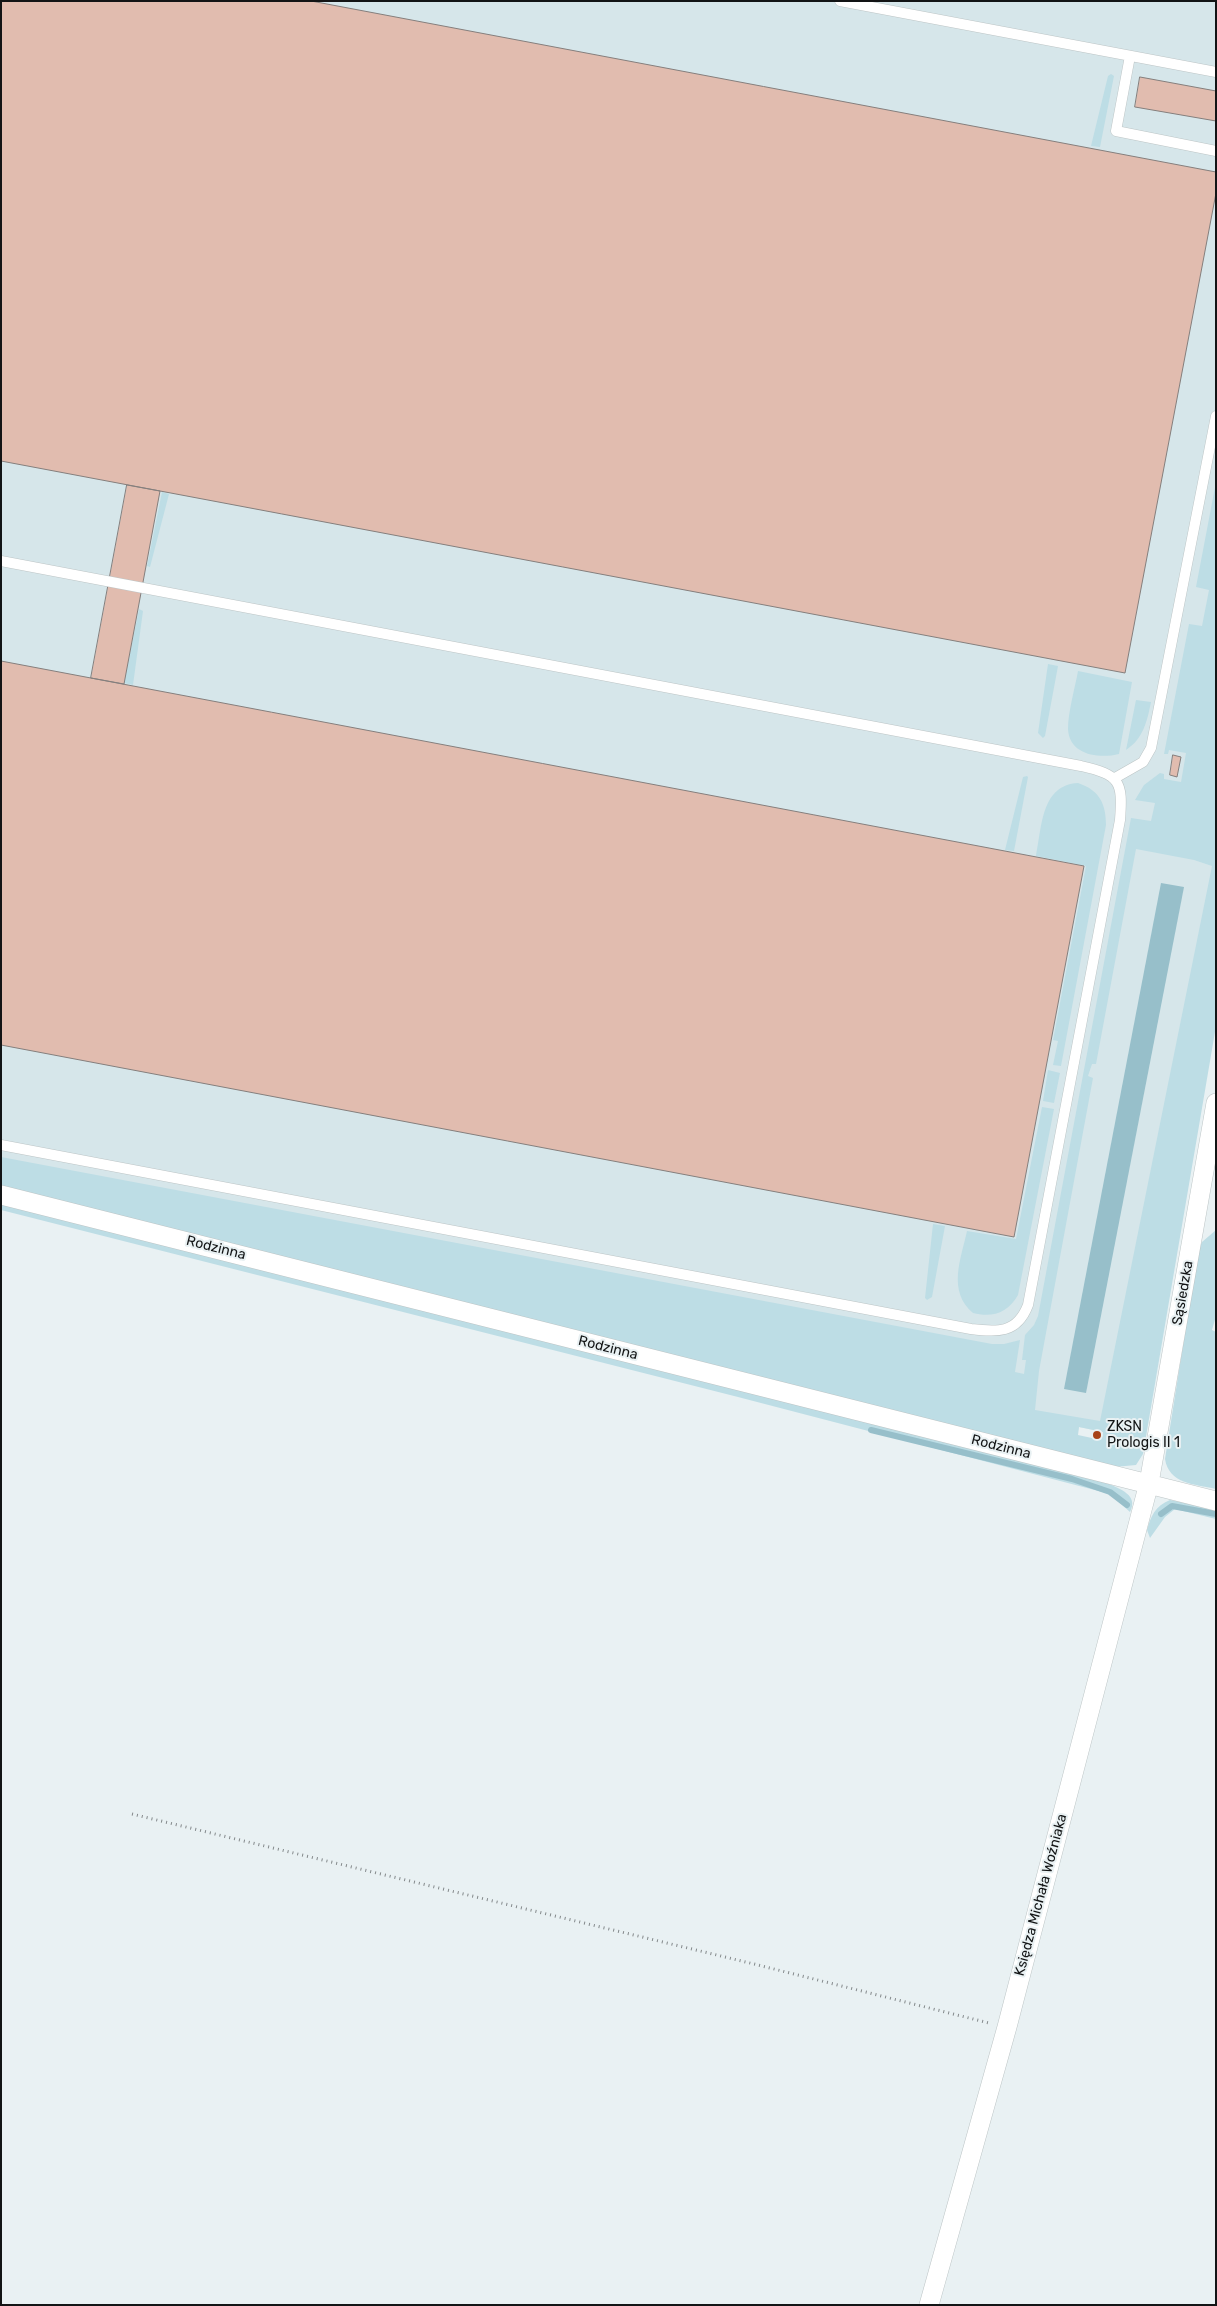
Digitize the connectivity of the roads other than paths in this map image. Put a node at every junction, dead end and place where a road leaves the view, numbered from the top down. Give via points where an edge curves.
1 (840, 1) edge
2 (1130, 56) junction
3 (1216, 72) edge
4 (1216, 151) edge
5 (1216, 416) edge
6 (1, 561) edge
7 (1115, 778) junction
8 (1216, 1103) edge
9 (1, 1145) edge
10 (1, 1194) edge
11 (1149, 1483) junction
12 (1216, 1501) edge
13 (929, 2305) edge

1 - 2 lane
2 - 3 lane
2 - 4 lane via 1116,131
5 - 7 lane via 1151,748 1144,762
6 - 7 lane via 1081,766
7 - 9 lane via 1122,794 1120,820 1028,1306 1022,1319 1004,1329 987,1331 961,1327
8 - 11 street, Sąsiedzka
10 - 11 street, Rodzinna
11 - 12 street, Rodzinna
11 - 13 street, Księdza Michała Woźniaka via 1006,2027

